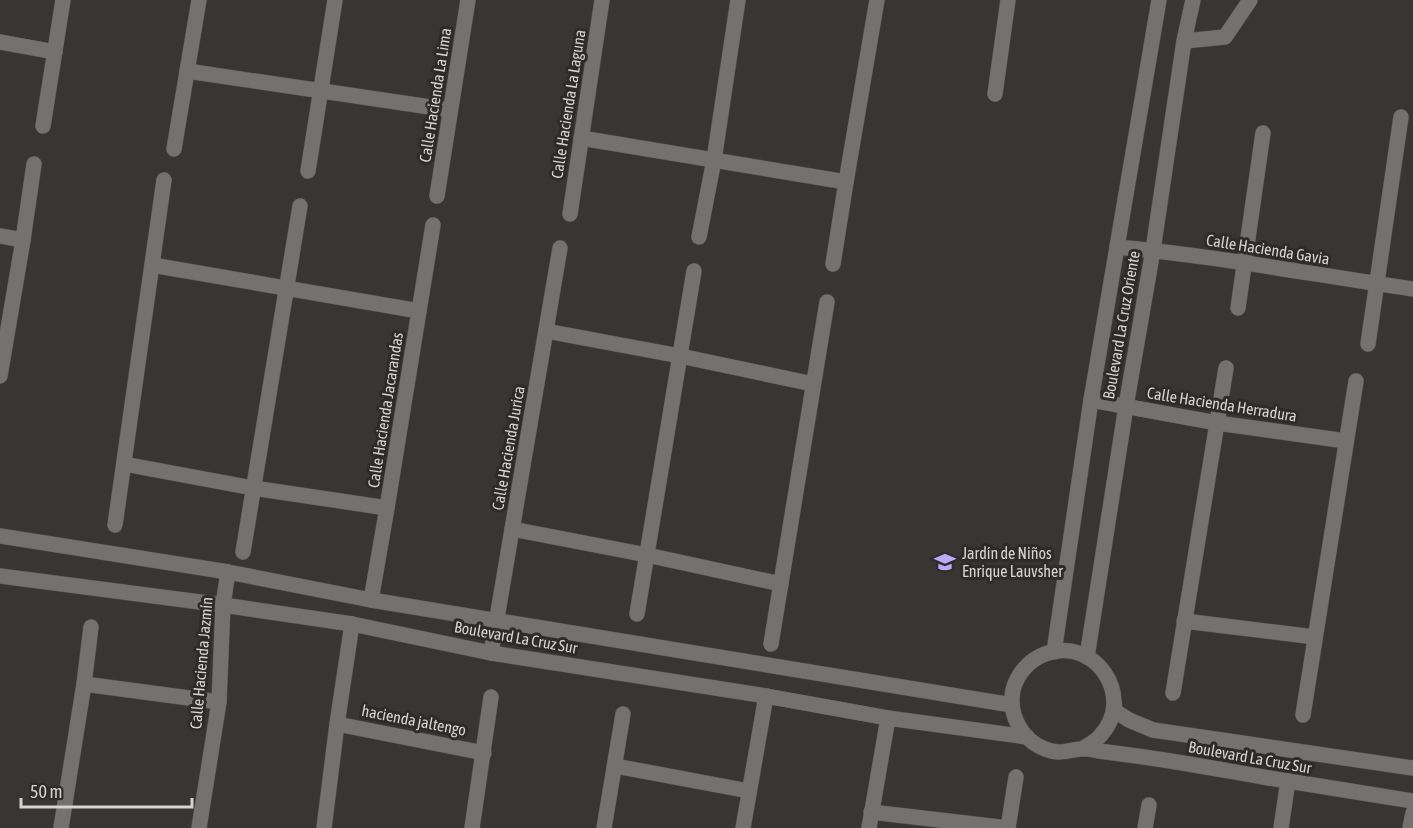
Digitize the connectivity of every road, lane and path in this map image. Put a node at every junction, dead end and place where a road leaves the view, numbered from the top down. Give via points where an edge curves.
1 (63, 0) edge
2 (199, 0) edge
3 (335, 0) edge
4 (468, 0) edge
5 (602, 0) edge
6 (738, 0) edge
7 (877, 0) edge
8 (1008, 0) edge
9 (1159, 0) edge
10 (1193, 0) edge
11 (1250, 0) edge
12 (1184, 41) junction
13 (0, 42) edge
14 (55, 52) junction
15 (187, 70) junction
16 (320, 91) junction
17 (995, 94) dead end
18 (450, 110) junction
19 (1401, 117) dead end
20 (43, 126) dead end
21 (1263, 133) dead end
22 (581, 138) junction
23 (174, 149) dead end
24 (714, 160) junction
25 (34, 164) dead end
26 (308, 171) dead end
27 (165, 180) dead end
28 (846, 182) junction
29 (437, 196) dead end
30 (300, 206) dead end
31 (570, 214) dead end
32 (434, 225) dead end
33 (0, 236) edge
34 (699, 237) dead end
35 (23, 240) junction
36 (1118, 247) junction
37 (560, 249) dead end
38 (1153, 250) junction
39 (1245, 262) junction
40 (834, 264) dead end
41 (152, 265) junction
42 (694, 271) dead end
43 (1376, 284) junction
44 (286, 288) junction
45 (1413, 289) edge
46 (827, 302) dead end
47 (1238, 308) dead end
48 (419, 311) junction
49 (546, 331) junction
50 (1368, 344) dead end
51 (680, 356) junction
52 (1226, 368) dead end
53 (0, 376) edge
54 (1356, 381) dead end
55 (813, 384) junction
56 (1091, 400) junction
57 (1126, 406) junction
58 (1217, 423) junction
59 (1346, 441) junction
60 (124, 464) junction
61 (253, 488) junction
62 (387, 508) junction
63 (115, 525) dead end
64 (512, 529) junction
65 (0, 536) edge
66 (243, 552) dead end
67 (647, 555) junction
68 (228, 572) junction
69 (0, 576) edge
70 (781, 584) junction
71 (371, 600) junction
72 (222, 605) junction
73 (637, 614) dead end
74 (497, 621) junction
75 (1184, 621) junction
76 (352, 624) junction
77 (91, 627) dead end
78 (1315, 637) junction
79 (771, 644) dead end
80 (1054, 652) junction
81 (491, 653) junction
82 (1087, 657) junction
83 (84, 684) junction
84 (1173, 693) dead end
85 (1114, 694) junction
86 (766, 696) junction
87 (491, 697) dead end
88 (219, 702) junction
89 (1012, 705) junction
90 (622, 714) dead end
91 (1303, 715) dead end
92 (888, 718) junction
93 (337, 724) junction
94 (1027, 737) junction
95 (1082, 748) junction
96 (484, 753) junction
97 (615, 766) junction
98 (1413, 768) edge
99 (1016, 777) dead end
100 (1288, 782) junction
101 (749, 791) junction
102 (1413, 801) edge
103 (1149, 805) dead end
104 (872, 812) junction
105 (1413, 813) edge
106 (61, 828) edge
107 (199, 828) edge
108 (324, 828) edge
109 (472, 828) edge
110 (604, 828) edge
111 (743, 828) edge
112 (869, 828) edge
113 (1008, 828) edge
114 (1145, 828) edge
115 (1281, 828) edge
116 (1410, 828) edge

1 - 14 street
2 - 15 street
3 - 16 street
4 - 18 street, Calle Hacienda La Lima
5 - 22 street, Calle Hacienda La Laguna
6 - 24 street
7 - 28 street
8 - 17 street
9 - 36 street, Boulevard La Cruz Oriente
10 - 12 street, Boulevard La Cruz Oriente
11 - 12 street via 1225,37
12 - 38 street, Boulevard La Cruz Oriente
13 - 14 street
14 - 20 street
15 - 16 street
15 - 23 street
16 - 18 street
16 - 26 street
18 - 29 street, Calle Hacienda La Lima
19 - 43 street
21 - 39 street
22 - 24 street
22 - 31 street, Calle Hacienda La Laguna
24 - 28 street
24 - 34 street
25 - 35 street
27 - 41 street
28 - 40 street
30 - 44 street
32 - 48 street, Calle Hacienda Jacarandas
33 - 35 street
35 - 53 street
36 - 38 street, Calle Hacienda Gavia
36 - 56 street, Boulevard La Cruz Oriente
37 - 49 street, Calle Hacienda Jurica
38 - 39 street, Calle Hacienda Gavia
38 - 57 street, Boulevard La Cruz Oriente
39 - 43 street, Calle Hacienda Gavia
39 - 47 street
41 - 44 street
41 - 60 street
42 - 51 street
43 - 45 street, Calle Hacienda Gavia
43 - 50 street
44 - 48 street
44 - 61 street
46 - 55 street
48 - 62 street, Calle Hacienda Jacarandas
49 - 51 street
49 - 64 street, Calle Hacienda Jurica
51 - 55 street
51 - 67 street
52 - 58 street
54 - 59 street
55 - 70 street
56 - 57 street, Calle Hacienda Herradura
56 - 80 street, Boulevard La Cruz Oriente
57 - 58 street, Calle Hacienda Herradura
57 - 82 street, Boulevard La Cruz Oriente
58 - 59 street, Calle Hacienda Herradura
58 - 75 street
59 - 78 street
60 - 61 street
60 - 63 street
61 - 62 street
61 - 66 street
62 - 71 street, Calle Hacienda Jacarandas
64 - 67 street
64 - 74 street, Calle Hacienda Jurica
65 - 68 street, Boulevard La Cruz Sur
67 - 70 street
67 - 73 street
68 - 71 street, Boulevard La Cruz Sur
68 - 72 street, Calle Hacienda Jazmín
69 - 72 street, Boulevard La Cruz Sur
70 - 79 street
71 - 74 street, Boulevard La Cruz Sur
72 - 76 street, Boulevard La Cruz Sur
72 - 88 street, Calle Hacienda Jazmín
74 - 81 street, Calle Hacienda Jurica
74 - 89 street, Boulevard La Cruz Sur
75 - 78 street
75 - 84 street
76 - 81 street, Boulevard La Cruz Sur
76 - 93 street, hacienda jaltengo
77 - 83 street
78 - 91 street
80 - 82 street via 1068,651
80 - 89 street via 1037,658 1021,672 1012,693
81 - 86 street, Boulevard La Cruz Sur
82 - 85 street via 1106,673
83 - 88 street
83 - 106 street
85 - 95 street via 1107,727
85 - 98 street, Boulevard La Cruz Sur via 1115,711 1153,730
86 - 92 street, Boulevard La Cruz Sur
86 - 101 street
87 - 96 street, hacienda jaltengo
88 - 107 street, Calle Hacienda Jazmín
89 - 94 street
90 - 97 street
92 - 94 street, Boulevard La Cruz Sur
92 - 104 street
93 - 96 street, hacienda jaltengo
93 - 108 street, hacienda jaltengo
94 - 95 street via 1058,752
95 - 100 street, Boulevard La Cruz Sur
96 - 109 street, hacienda jaltengo
97 - 101 street
97 - 110 street
99 - 113 street
100 - 102 street, Boulevard La Cruz Sur
100 - 115 street
101 - 111 street
103 - 114 street
104 - 112 street
104 - 113 street
105 - 116 street

